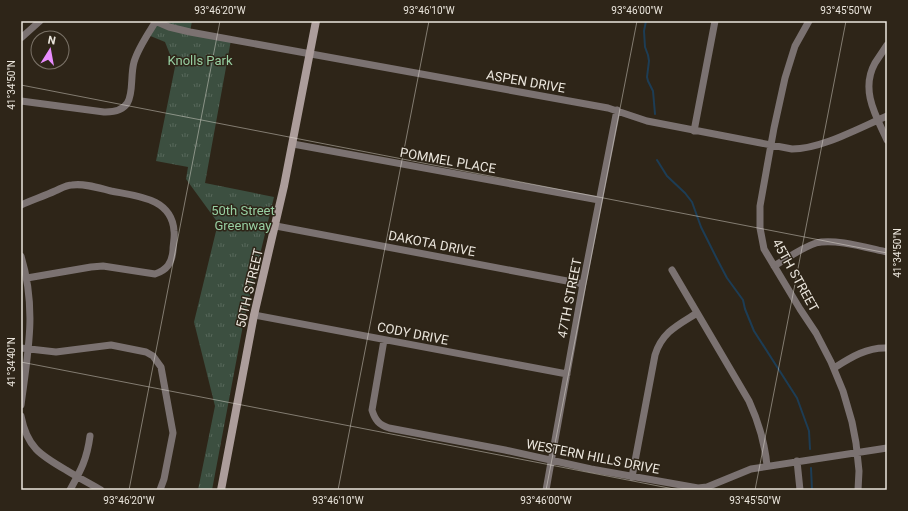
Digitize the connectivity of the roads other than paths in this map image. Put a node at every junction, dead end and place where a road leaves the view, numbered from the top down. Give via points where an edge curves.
1 (40, 21) edge
2 (156, 21) edge
3 (316, 21) edge
4 (716, 21) edge
5 (809, 21) edge
6 (21, 38) edge
7 (887, 45) edge
8 (310, 54) junction
9 (21, 101) edge
10 (617, 110) junction
11 (887, 116) edge
12 (878, 120) junction
13 (694, 130) junction
14 (887, 140) edge
15 (292, 144) junction
16 (771, 145) junction
17 (600, 200) junction
18 (21, 205) edge
19 (276, 226) junction
20 (887, 252) edge
21 (21, 256) edge
22 (774, 266) junction
23 (672, 270) dead end
24 (27, 278) junction
25 (583, 284) junction
26 (697, 313) junction
27 (254, 315) junction
28 (384, 340) junction
29 (21, 348) edge
30 (887, 348) edge
31 (29, 349) junction
32 (834, 368) junction
33 (567, 374) junction
34 (21, 405) edge
35 (21, 416) edge
36 (23, 431) edge
37 (90, 436) dead end
38 (887, 448) edge
39 (857, 452) junction
40 (551, 461) junction
41 (797, 461) junction
42 (767, 466) junction
43 (78, 477) junction
44 (632, 477) junction
45 (70, 490) edge
46 (101, 490) edge
47 (160, 490) edge
48 (220, 490) edge
49 (546, 490) edge
50 (800, 490) edge
51 (858, 490) edge

1 - 6 street
2 - 8 street, ASPEN DRIVE via 190,32
2 - 9 street via 136,56 131,96 122,108 104,112
3 - 8 main road, 50TH STREET
4 - 13 street
5 - 16 street, 45TH STREET via 795,46 790,62
7 - 12 street via 875,64 869,86 870,102
8 - 10 street, ASPEN DRIVE
8 - 15 main road, 50TH STREET
10 - 13 street, ASPEN DRIVE via 647,121
10 - 17 street, 47TH STREET
11 - 12 street, ASPEN DRIVE
12 - 14 street
12 - 16 street, ASPEN DRIVE via 803,149
13 - 16 street, ASPEN DRIVE
15 - 17 street, POMMEL PLACE
15 - 19 main road, 50TH STREET
16 - 22 street, 45TH STREET via 760,217 764,248
17 - 25 street, 47TH STREET
18 - 24 street via 72,185 83,185 144,197 156,202 166,210 172,220 174,232 172,258 166,268 155,274 104,266
19 - 25 street, DAKOTA DRIVE
19 - 27 main road, 50TH STREET
20 - 22 street via 824,242 797,252
21 - 24 street
22 - 32 street, 45TH STREET via 816,333
23 - 26 street
24 - 31 street via 31,307
25 - 33 street, 47TH STREET
26 - 42 street via 749,401 764,443
26 - 44 street via 668,332 657,346
27 - 28 street, CODY DRIVE
27 - 48 main road, 50TH STREET
28 - 33 street, CODY DRIVE
28 - 40 street, WESTERN HILLS DRIVE via 372,410 374,417 382,426
29 - 31 street
30 - 32 street via 869,350
31 - 34 street
31 - 47 street via 56,352 111,345 146,352 153,356 161,367 173,433
32 - 39 street, 45TH STREET via 852,422
33 - 40 street, 47TH STREET
35 - 36 street
36 - 43 street via 44,457
37 - 43 street via 88,452
38 - 39 street, WESTERN HILLS DRIVE
39 - 41 street, WESTERN HILLS DRIVE
39 - 51 street, 45TH STREET
40 - 44 street, WESTERN HILLS DRIVE
40 - 49 street, 47TH STREET
41 - 42 street, WESTERN HILLS DRIVE
41 - 50 street
42 - 44 street, WESTERN HILLS DRIVE via 751,469 707,487 698,488
43 - 45 street
43 - 46 street

